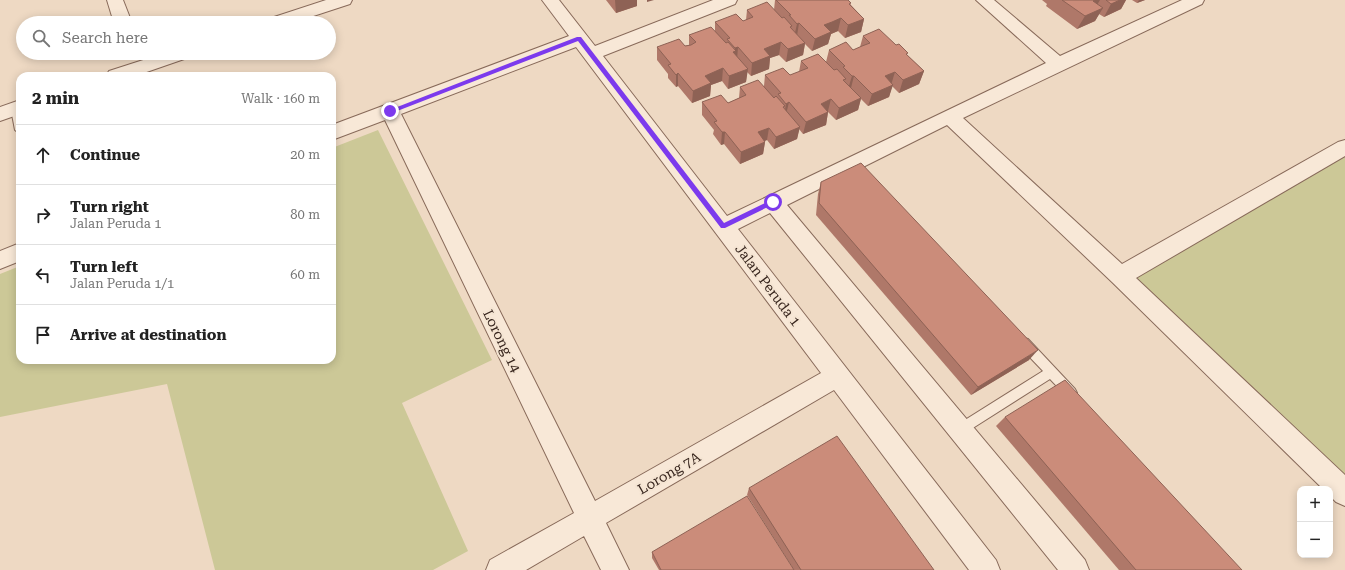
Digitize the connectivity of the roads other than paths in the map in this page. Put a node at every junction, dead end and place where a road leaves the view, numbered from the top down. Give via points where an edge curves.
1 (116, 0) edge
2 (344, 0) edge
3 (550, 0) edge
4 (729, 0) edge
5 (984, 0) edge
6 (1196, 0) edge
7 (321, 4) edge
8 (121, 16) edge
9 (291, 16) edge
10 (585, 46) junction
11 (136, 61) edge
12 (1058, 64) junction
13 (121, 72) edge
14 (12, 110) edge
15 (390, 111) junction
16 (949, 116) junction
17 (16, 120) edge
18 (336, 131) edge
19 (1345, 147) edge
20 (773, 202) junction
21 (723, 227) junction
22 (16, 254) edge
23 (0, 260) edge
24 (1120, 276) junction
25 (1014, 332) edge
26 (1051, 372) junction
27 (837, 376) junction
28 (1079, 401) edge
29 (961, 429) junction
30 (1345, 493) edge
31 (589, 520) junction
32 (500, 570) edge
33 (615, 570) edge
34 (986, 570) edge
35 (1076, 570) edge

1 - 8 street
2 - 7 street
3 - 10 street, Jalan Peruda 1
4 - 10 street
5 - 12 street
6 - 12 street
7 - 9 street
10 - 15 street
10 - 21 street, Jalan Peruda 1
11 - 13 street
12 - 16 street
14 - 17 lane
15 - 18 street
15 - 31 street, Lorong 14
16 - 20 street via 859,167
16 - 24 street
19 - 24 street
20 - 21 street
20 - 29 street
21 - 27 street, Jalan Peruda 1
22 - 23 street
24 - 30 street
25 - 26 lane
26 - 28 lane
26 - 29 lane
27 - 31 street, Lorong 7A
27 - 34 street, Jalan Peruda 1
29 - 35 street
31 - 32 street, Lorong 7A
31 - 33 street, Lorong 14

